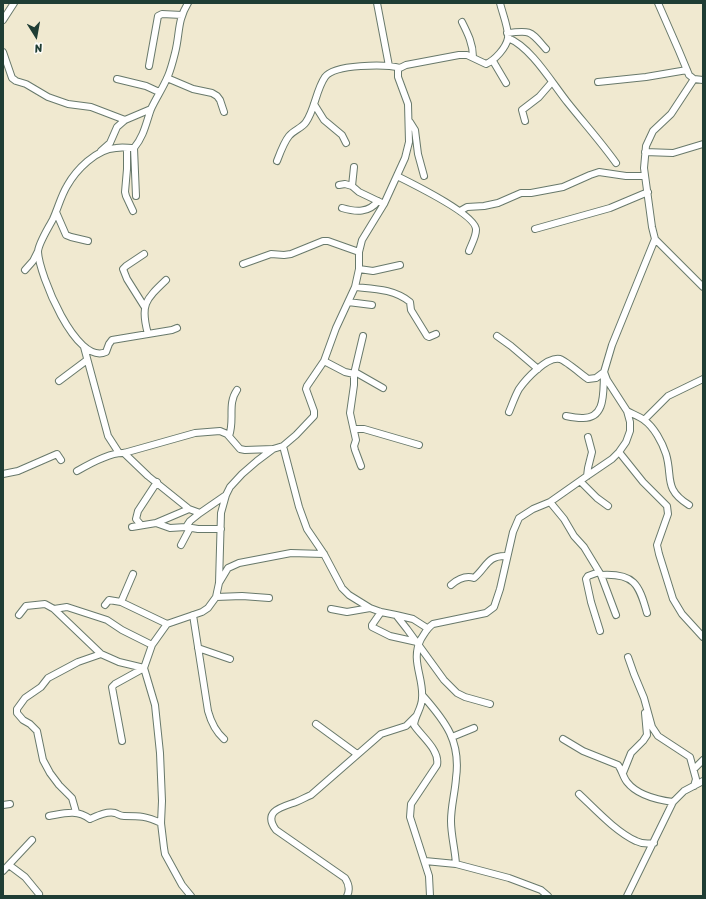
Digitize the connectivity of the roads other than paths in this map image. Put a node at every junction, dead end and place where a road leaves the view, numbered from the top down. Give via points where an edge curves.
1 (14, 3) edge
2 (188, 3) edge
3 (377, 3) edge
4 (500, 3) edge
5 (658, 3) edge
6 (182, 15) junction
7 (3, 20) edge
8 (462, 22) dead end
9 (508, 35) junction
10 (546, 49) dead end
11 (3, 52) edge
12 (473, 58) junction
13 (493, 61) junction
14 (149, 66) dead end
15 (389, 66) junction
16 (400, 68) junction
17 (687, 70) junction
18 (167, 78) junction
19 (117, 79) dead end
20 (694, 79) junction
21 (703, 80) edge
22 (552, 82) junction
23 (598, 82) dead end
24 (506, 83) dead end
25 (159, 92) junction
26 (314, 104) junction
27 (151, 109) junction
28 (224, 112) dead end
29 (126, 120) junction
30 (409, 121) junction
31 (525, 121) dead end
32 (346, 143) dead end
33 (703, 144) edge
34 (130, 148) junction
35 (645, 152) junction
36 (97, 154) junction
37 (277, 161) dead end
38 (616, 163) dead end
39 (354, 168) dead end
40 (397, 176) junction
41 (424, 176) dead end
42 (645, 176) junction
43 (339, 184) dead end
44 (352, 186) junction
45 (648, 192) junction
46 (136, 196) dead end
47 (381, 202) junction
48 (342, 208) dead end
49 (133, 211) dead end
50 (460, 211) junction
51 (56, 212) junction
52 (535, 229) dead end
53 (656, 239) junction
54 (88, 241) dead end
55 (38, 251) junction
56 (469, 251) dead end
57 (359, 252) junction
58 (144, 254) dead end
59 (243, 264) dead end
60 (400, 265) dead end
61 (359, 269) junction
62 (25, 270) dead end
63 (166, 280) dead end
64 (355, 287) junction
65 (703, 287) edge
66 (348, 302) junction
67 (372, 304) dead end
68 (144, 306) junction
69 (177, 328) dead end
70 (148, 334) junction
71 (436, 334) dead end
72 (363, 336) dead end
73 (497, 336) dead end
74 (84, 347) junction
75 (87, 360) junction
76 (324, 361) junction
77 (538, 369) junction
78 (604, 372) junction
79 (354, 373) junction
80 (703, 379) edge
81 (59, 381) dead end
82 (383, 388) dead end
83 (237, 390) dead end
84 (627, 411) junction
85 (509, 412) dead end
86 (566, 416) dead end
87 (644, 420) junction
88 (354, 429) junction
89 (229, 436) junction
90 (588, 437) dead end
91 (420, 445) dead end
92 (282, 446) junction
93 (273, 449) junction
94 (620, 452) junction
95 (121, 453) junction
96 (61, 460) dead end
97 (361, 466) dead end
98 (77, 471) dead end
99 (3, 474) edge
100 (587, 476) junction
101 (157, 482) junction
102 (580, 482) junction
103 (226, 495) junction
104 (550, 502) junction
105 (689, 505) dead end
106 (608, 506) dead end
107 (189, 509) junction
108 (200, 513) junction
109 (156, 523) junction
110 (141, 525) junction
111 (132, 526) dead end
112 (188, 528) junction
113 (221, 529) junction
114 (181, 545) dead end
115 (324, 554) junction
116 (507, 556) junction
117 (600, 573) junction
118 (133, 574) dead end
119 (219, 583) junction
120 (451, 586) dead end
121 (216, 597) junction
122 (269, 598) dead end
123 (121, 602) junction
124 (105, 605) dead end
125 (370, 608) junction
126 (54, 609) junction
127 (331, 609) dead end
128 (381, 612) junction
129 (647, 613) dead end
130 (19, 615) dead end
131 (193, 615) junction
132 (616, 615) dead end
133 (396, 616) junction
134 (167, 624) junction
135 (427, 628) junction
136 (600, 630) dead end
137 (703, 637) edge
138 (418, 643) junction
139 (152, 645) junction
140 (198, 648) junction
141 (100, 654) junction
142 (628, 657) dead end
143 (230, 659) dead end
144 (144, 668) junction
145 (423, 696) junction
146 (644, 698) junction
147 (490, 704) dead end
148 (415, 717) junction
149 (316, 724) dead end
150 (474, 728) dead end
151 (452, 737) junction
152 (224, 739) dead end
153 (563, 739) dead end
154 (122, 741) dead end
155 (357, 754) junction
156 (703, 760) edge
157 (694, 769) junction
158 (623, 774) junction
159 (703, 781) edge
160 (694, 786) junction
161 (579, 794) dead end
162 (673, 802) junction
163 (76, 812) junction
164 (49, 816) dead end
165 (161, 823) junction
166 (32, 840) dead end
167 (654, 843) junction
168 (425, 861) junction
169 (456, 864) junction
170 (5, 867) edge
171 (39, 894) dead end
172 (191, 896) edge
173 (348, 896) edge
174 (430, 896) edge
175 (548, 896) edge
176 (627, 896) edge

1 - 7 street
2 - 6 street
3 - 15 street
4 - 9 street
5 - 17 street
6 - 14 street via 158,16
6 - 18 street via 176,51
8 - 12 street via 469,36
9 - 10 street via 527,32
9 - 13 street via 500,53
9 - 22 street via 529,54
11 - 29 street via 12,78 16,81 48,97 68,104 91,107
12 - 13 street via 486,64
12 - 16 street via 459,55
13 - 24 street
15 - 16 street
15 - 26 street via 333,71 326,75 319,87
16 - 30 street via 398,77 408,104
17 - 20 street via 688,75
17 - 23 street via 646,78
18 - 25 street
18 - 28 street via 193,89 212,92 220,100
19 - 25 street
20 - 21 street
20 - 35 street via 671,114 653,131
22 - 31 street via 522,110
22 - 38 street
25 - 27 street
26 - 32 street via 324,120 342,135
26 - 37 street via 305,124 288,136
27 - 29 street
27 - 34 street via 140,142
29 - 36 street via 117,127 110,143
30 - 40 street via 409,142
30 - 41 street via 415,130
33 - 35 street via 673,153
34 - 36 street via 114,148
34 - 46 street
34 - 49 street via 125,192
35 - 42 street
36 - 51 street via 72,178
39 - 44 street
40 - 47 street
40 - 50 street via 430,192
42 - 45 street
42 - 50 street via 599,172 563,187 521,193 498,203 467,207
43 - 44 street
44 - 47 street
45 - 52 street via 610,208
45 - 53 street
47 - 48 street via 369,209 353,211
47 - 57 street via 362,240
50 - 56 street via 476,228
51 - 54 street via 66,235
51 - 55 street
53 - 65 street
53 - 78 street via 612,345
55 - 62 street
55 - 74 street via 47,289 73,335
57 - 59 street via 323,241 291,254 271,254
57 - 61 street
58 - 68 street via 123,269
60 - 61 street via 373,271
61 - 64 street
63 - 68 street
64 - 66 street
64 - 71 street via 387,290 405,298 410,302 411,310 427,336
66 - 67 street
66 - 76 street
68 - 70 street
69 - 70 street
70 - 74 street via 112,340 103,353
72 - 79 street
73 - 77 street
74 - 75 street
75 - 81 street
75 - 95 street via 108,436
76 - 79 street via 345,372
76 - 92 street via 306,389 314,416
77 - 78 street via 557,359 566,362 588,379 596,378
77 - 85 street via 519,390
78 - 84 street
78 - 86 street via 603,402 597,412 582,418
79 - 82 street
79 - 88 street via 350,413
80 - 87 street via 668,396
83 - 89 street via 231,403
84 - 87 street
84 - 94 street via 630,431
87 - 105 street via 654,430 666,454 672,489
88 - 91 street via 364,429
88 - 97 street via 354,450
89 - 93 street via 240,449
89 - 95 street via 220,431 195,433
90 - 100 street via 592,452
92 - 93 street
92 - 115 street via 307,529
93 - 103 street via 242,474
94 - 100 street
94 - 137 street via 643,482 667,506 668,514 657,546 659,554 673,599 682,614
95 - 98 street via 91,463
95 - 101 street
96 - 99 street via 57,454 18,471
100 - 102 street
101 - 107 street
101 - 110 street via 138,510 136,519
102 - 104 street
102 - 106 street
103 - 108 street
103 - 113 street via 221,513
104 - 116 street via 519,518
104 - 117 street
107 - 108 street
107 - 109 street
108 - 112 street via 190,521
109 - 110 street
109 - 112 street via 170,528
110 - 111 street
112 - 113 street
112 - 114 street
113 - 119 street
115 - 119 street via 291,554 239,563 228,568
115 - 125 street via 342,588
116 - 120 street via 491,559 474,578 462,578
116 - 135 street via 500,589 490,611 440,622
117 - 129 street via 615,574 637,585
117 - 132 street
117 - 136 street via 586,579
118 - 123 street
119 - 121 street
121 - 122 street
121 - 131 street via 208,608
123 - 124 street via 109,600
123 - 134 street
125 - 127 street via 347,612
125 - 128 street
126 - 130 street via 44,604 26,606
126 - 139 street via 67,607 108,620
126 - 141 street
128 - 133 street
128 - 138 street via 372,625 375,629 390,636
131 - 134 street
131 - 140 street
133 - 135 street via 413,619
133 - 138 street
134 - 139 street
135 - 138 street
138 - 145 street via 417,664
138 - 147 street via 444,680 457,693
139 - 144 street
140 - 143 street
140 - 152 street via 208,711 212,724
141 - 144 street
141 - 163 street via 48,678 41,687 25,698 17,709 23,720 37,731 43,760 72,798
142 - 146 street
144 - 154 street via 112,687
144 - 165 street via 155,705 160,753
145 - 148 street via 422,705
145 - 151 street via 440,716
146 - 157 street via 652,727 658,736 690,757
146 - 158 street via 646,735 631,753
148 - 155 street via 406,726 381,734
148 - 168 street via 414,725 435,751 438,760 411,804 410,817
149 - 155 street
150 - 151 street
151 - 169 street via 457,755 451,822
153 - 158 street via 583,751 618,765
155 - 173 street via 311,795 282,806 271,816 276,830 346,878
156 - 157 street
157 - 160 street
158 - 162 street via 635,790
159 - 160 street
160 - 162 street via 684,791
161 - 167 street via 624,834 637,842
162 - 167 street
163 - 164 street
163 - 165 street via 90,820 102,814 115,813 122,816 139,815
165 - 172 street via 165,854
166 - 170 street
167 - 176 street
168 - 169 street
168 - 174 street
169 - 175 street via 509,878 541,890
170 - 171 street via 25,877

